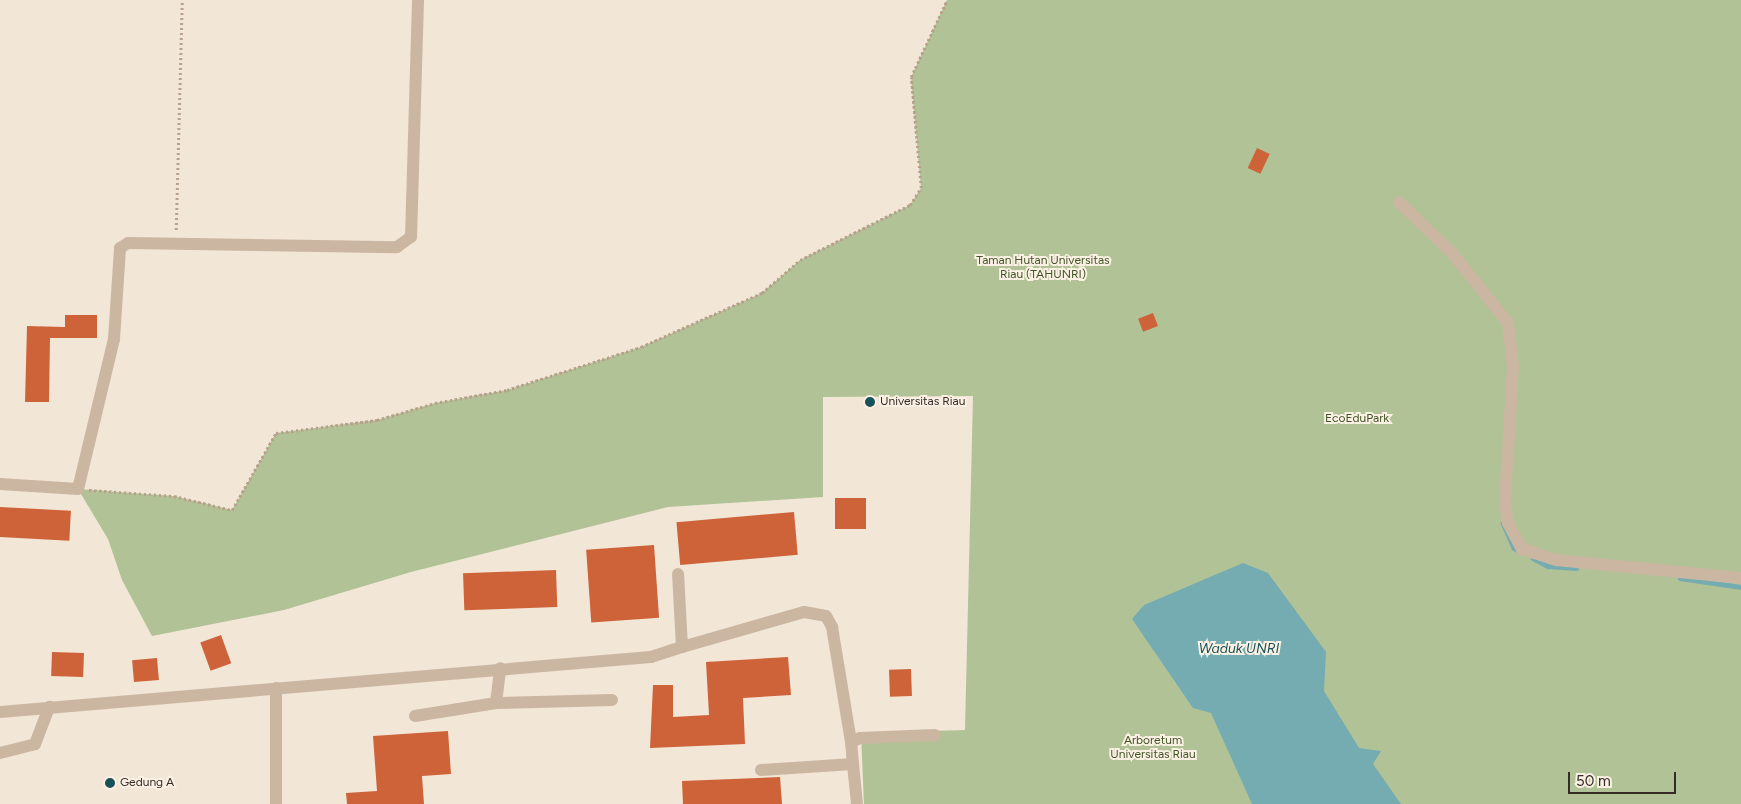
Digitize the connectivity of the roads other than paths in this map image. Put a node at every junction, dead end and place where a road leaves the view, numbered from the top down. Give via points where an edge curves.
1 (418, 0) edge
2 (1399, 202) dead end
3 (0, 484) edge
4 (678, 574) dead end
5 (1741, 578) edge
6 (682, 647) junction
7 (500, 668) junction
8 (276, 688) junction
9 (612, 700) dead end
10 (496, 703) junction
11 (49, 707) junction
12 (0, 712) edge
13 (415, 716) dead end
14 (935, 735) dead end
15 (851, 742) junction
16 (0, 753) edge
17 (852, 764) junction
18 (761, 770) dead end
19 (276, 804) edge
20 (857, 804) edge

1 - 3 street via 414,222 406,242 397,247 176,247 128,243 117,252 114,339 78,489
2 - 5 street via 1482,287 1508,323 1513,367 1505,502 1508,523 1522,549 1556,560
4 - 6 street
6 - 7 street via 651,657
6 - 15 street via 804,612 826,616 832,627
7 - 8 street
7 - 10 street
8 - 11 street
8 - 19 street
9 - 10 street
10 - 13 street
11 - 12 street
11 - 16 street via 35,744
14 - 15 street
15 - 17 street
17 - 18 street
17 - 20 street

